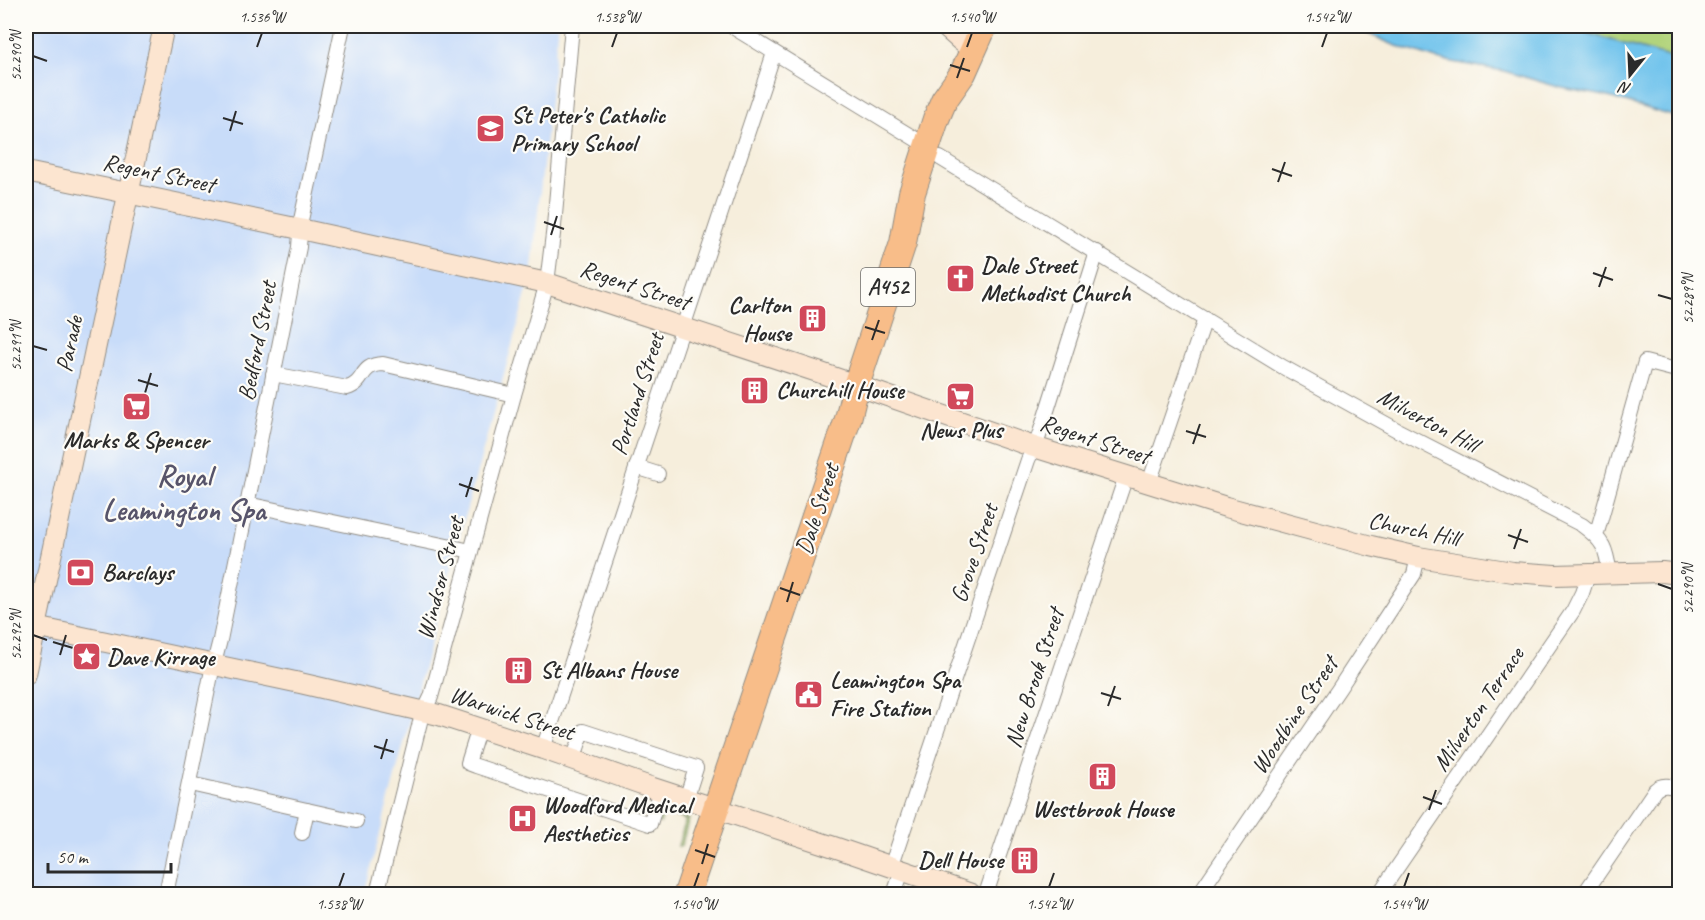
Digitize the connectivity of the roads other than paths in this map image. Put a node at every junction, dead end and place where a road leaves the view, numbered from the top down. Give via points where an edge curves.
1 (164, 26) edge
2 (343, 26) edge
3 (572, 26) edge
4 (731, 26) edge
5 (944, 26) edge
6 (984, 26) edge
7 (973, 50) junction
8 (774, 53) junction
9 (934, 152) junction
10 (26, 172) edge
11 (128, 193) junction
12 (300, 229) junction
13 (1097, 252) junction
14 (547, 283) junction
15 (1205, 319) junction
16 (682, 328) junction
17 (1680, 371) edge
18 (273, 374) junction
19 (856, 386) junction
20 (514, 395) junction
21 (1034, 447) junction
22 (636, 467) junction
23 (658, 474) dead end
24 (1126, 476) junction
25 (1149, 483) junction
26 (1213, 503) joint
27 (248, 504) junction
28 (1596, 536) junction
29 (471, 551) junction
30 (1418, 557) junction
31 (1610, 574) junction
32 (1680, 574) edge
33 (1588, 575) junction
34 (30, 626) edge
35 (215, 665) junction
36 (26, 674) edge
37 (424, 711) junction
38 (479, 728) junction
39 (543, 749) junction
40 (573, 760) junction
41 (190, 784) junction
42 (1680, 789) edge
43 (660, 790) junction
44 (686, 799) junction
45 (716, 808) junction
46 (307, 810) junction
47 (356, 821) dead end
48 (302, 833) dead end
49 (896, 869) junction
50 (166, 894) edge
51 (377, 894) edge
52 (687, 894) edge
53 (894, 894) edge
54 (971, 894) edge
55 (986, 894) edge
56 (1199, 894) edge
57 (1379, 894) edge
58 (1584, 894) edge

1 - 11 street, Parade
2 - 12 street, Bedford Street
3 - 14 street, Windsor Street
4 - 8 street, Milverton Hill
5 - 7 street
6 - 7 highway, A452
7 - 9 highway, A452 via 963,74 959,106
8 - 9 street, Milverton Hill
8 - 16 street, Portland Street
9 - 13 street, Milverton Hill
9 - 19 highway, Dale Street / A452 via 912,193 903,243
10 - 11 street, Regent Street
11 - 12 street, Regent Street
11 - 34 street, Parade
12 - 14 street, Regent Street
12 - 18 street, Bedford Street
13 - 15 street, Milverton Hill
13 - 21 street, Grove Street
14 - 16 street, Regent Street
14 - 20 street, Windsor Street
15 - 25 street
15 - 28 street, Milverton Hill via 1283,367 1572,519
16 - 19 street, Regent Street
16 - 22 street, Portland Street
17 - 28 street via 1645,362
18 - 20 street via 346,388 358,384 372,365 383,364
18 - 27 street, Bedford Street
19 - 21 street, Regent Street
19 - 45 highway, Dale Street / A452
20 - 29 street, Windsor Street
21 - 24 street, Regent Street
21 - 49 street, Grove Street
22 - 23 street
22 - 39 street, Portland Street
24 - 25 street, Regent Street
24 - 55 street, New Brook Street
25 - 26 street, Regent Street
26 - 30 street, Church Hill
27 - 29 street
27 - 35 street, Bedford Street
28 - 31 street via 1604,546
29 - 37 street, Windsor Street via 431,698
30 - 33 street, Church Hill via 1513,572
30 - 56 street, Woodbine Street via 1410,580
31 - 32 street, Church Hill
31 - 33 street, Church Hill
33 - 57 street, Milverton Terrace via 1573,611
34 - 35 street, Warwick Street
34 - 36 street, Parade
35 - 37 street, Warwick Street
35 - 41 street, Bedford Street
37 - 38 street, Warwick Street
37 - 51 street, Windsor Street
38 - 39 street, Warwick Street
38 - 43 street via 468,763 476,766 650,824
39 - 40 street, Warwick Street
40 - 43 street, Warwick Street
40 - 44 street via 583,731 696,768
41 - 46 street
41 - 50 street, Bedford Street
42 - 58 street via 1666,785 1655,790
43 - 44 street, Warwick Street
44 - 45 street, Warwick Street
45 - 49 street, Warwick Street
45 - 52 highway, A452
46 - 47 street
46 - 48 street
49 - 53 street, Grove Street
49 - 54 street, Warwick Street

